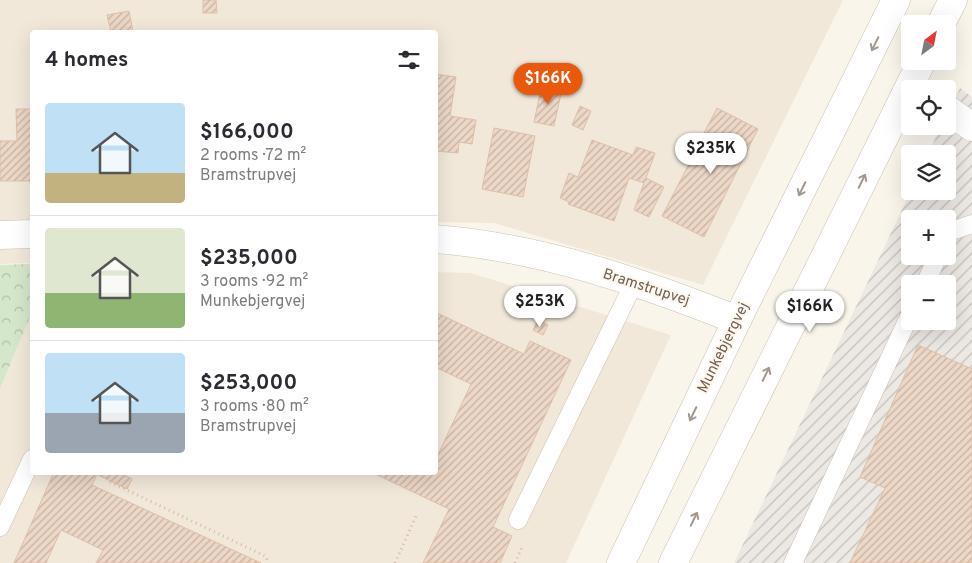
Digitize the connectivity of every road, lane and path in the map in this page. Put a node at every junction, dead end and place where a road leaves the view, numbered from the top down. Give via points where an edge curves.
1 (896, 0) edge
2 (953, 0) edge
3 (946, 15) edge
4 (917, 78) edge
5 (956, 116) edge
6 (972, 127) edge
7 (972, 224) edge
8 (956, 230) edge
9 (30, 234) edge
10 (0, 235) edge
11 (438, 239) edge
12 (634, 283) junction
13 (737, 320) junction
14 (903, 330) edge
15 (30, 463) edge
16 (110, 482) dead end
17 (416, 516) dead end
18 (518, 520) dead end
19 (0, 527) edge
20 (269, 563) edge
21 (395, 563) edge
22 (621, 563) edge
23 (673, 563) edge
24 (793, 563) edge

1 -> 13 street, Munkebjergvej
2 - 3 street
23 -> 4 street
5 - 6 street
7 - 8 lane
9 - 10 street
11 - 12 street, Bramstrupvej via 551,258
12 - 13 street, Bramstrupvej
12 - 18 lane
13 -> 22 street, Munkebjergvej
14 - 24 lane
15 - 19 lane
16 - 20 path via 265,556
17 - 21 path

